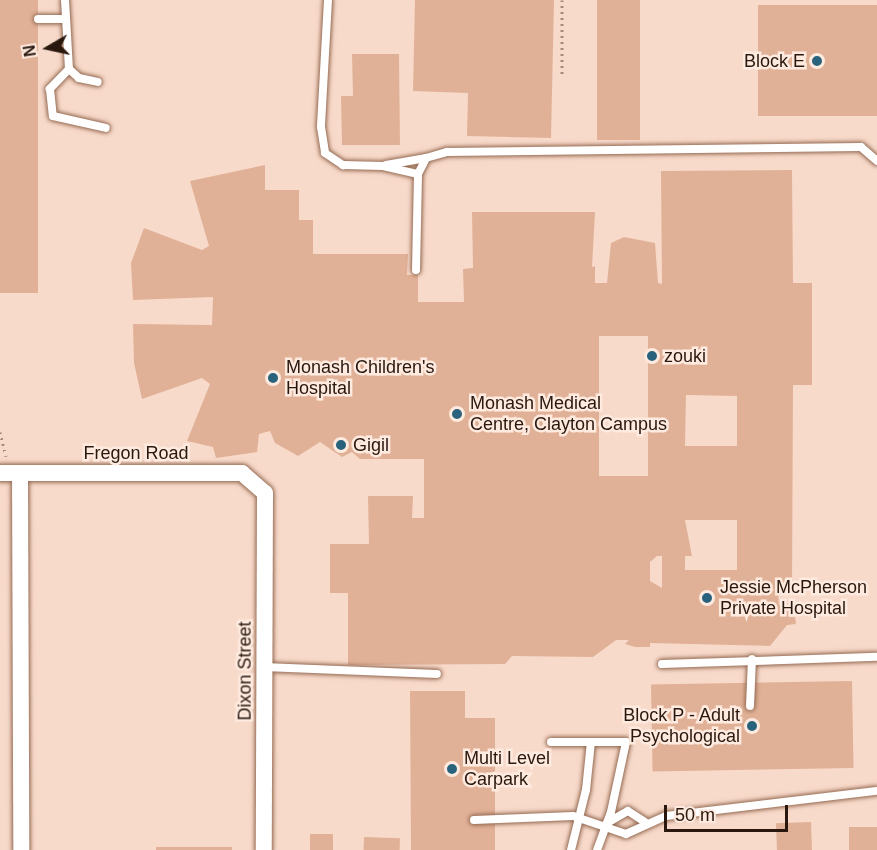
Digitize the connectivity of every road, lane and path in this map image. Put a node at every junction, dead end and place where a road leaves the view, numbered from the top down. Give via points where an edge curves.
1 (65, 0) edge
2 (562, 0) edge
3 (328, 2) edge
4 (38, 19) dead end
5 (65, 19) junction
6 (69, 69) junction
7 (562, 76) dead end
8 (98, 82) dead end
9 (106, 129) dead end
10 (426, 158) junction
11 (877, 161) edge
12 (383, 166) junction
13 (418, 174) junction
14 (416, 270) dead end
15 (0, 432) edge
16 (8, 473) edge
17 (265, 493) joint
18 (877, 657) edge
19 (752, 659) junction
20 (662, 664) dead end
21 (264, 667) junction
22 (437, 674) dead end
23 (750, 706) dead end
24 (551, 742) dead end
25 (591, 742) junction
26 (877, 791) edge
27 (578, 817) junction
28 (474, 820) dead end
29 (645, 822) junction
30 (607, 824) junction
31 (21, 850) edge
32 (264, 850) edge
33 (571, 850) edge
34 (597, 850) edge

1 - 5 lane
2 - 7 path
3 - 12 lane via 327,82 321,139 325,153 334,162
4 - 5 lane
5 - 6 lane
6 - 8 lane via 80,78
6 - 9 lane via 50,89 53,116
10 - 11 lane via 447,152 861,147
10 - 12 lane
10 - 13 lane
12 - 13 lane
13 - 14 lane
15 - 16 path
16 - 17 street, Fregon Road via 242,473
16 - 31 street
17 - 21 street, Dixon Street
18 - 19 lane
19 - 20 lane
19 - 23 lane
21 - 22 lane
21 - 32 street, Dixon Street
24 - 25 lane
25 - 27 lane via 589,774
25 - 30 lane via 626,742
26 - 29 lane
27 - 28 lane
27 - 30 lane
27 - 33 lane
29 - 30 lane via 626,834
29 - 30 lane via 628,811
30 - 34 lane

